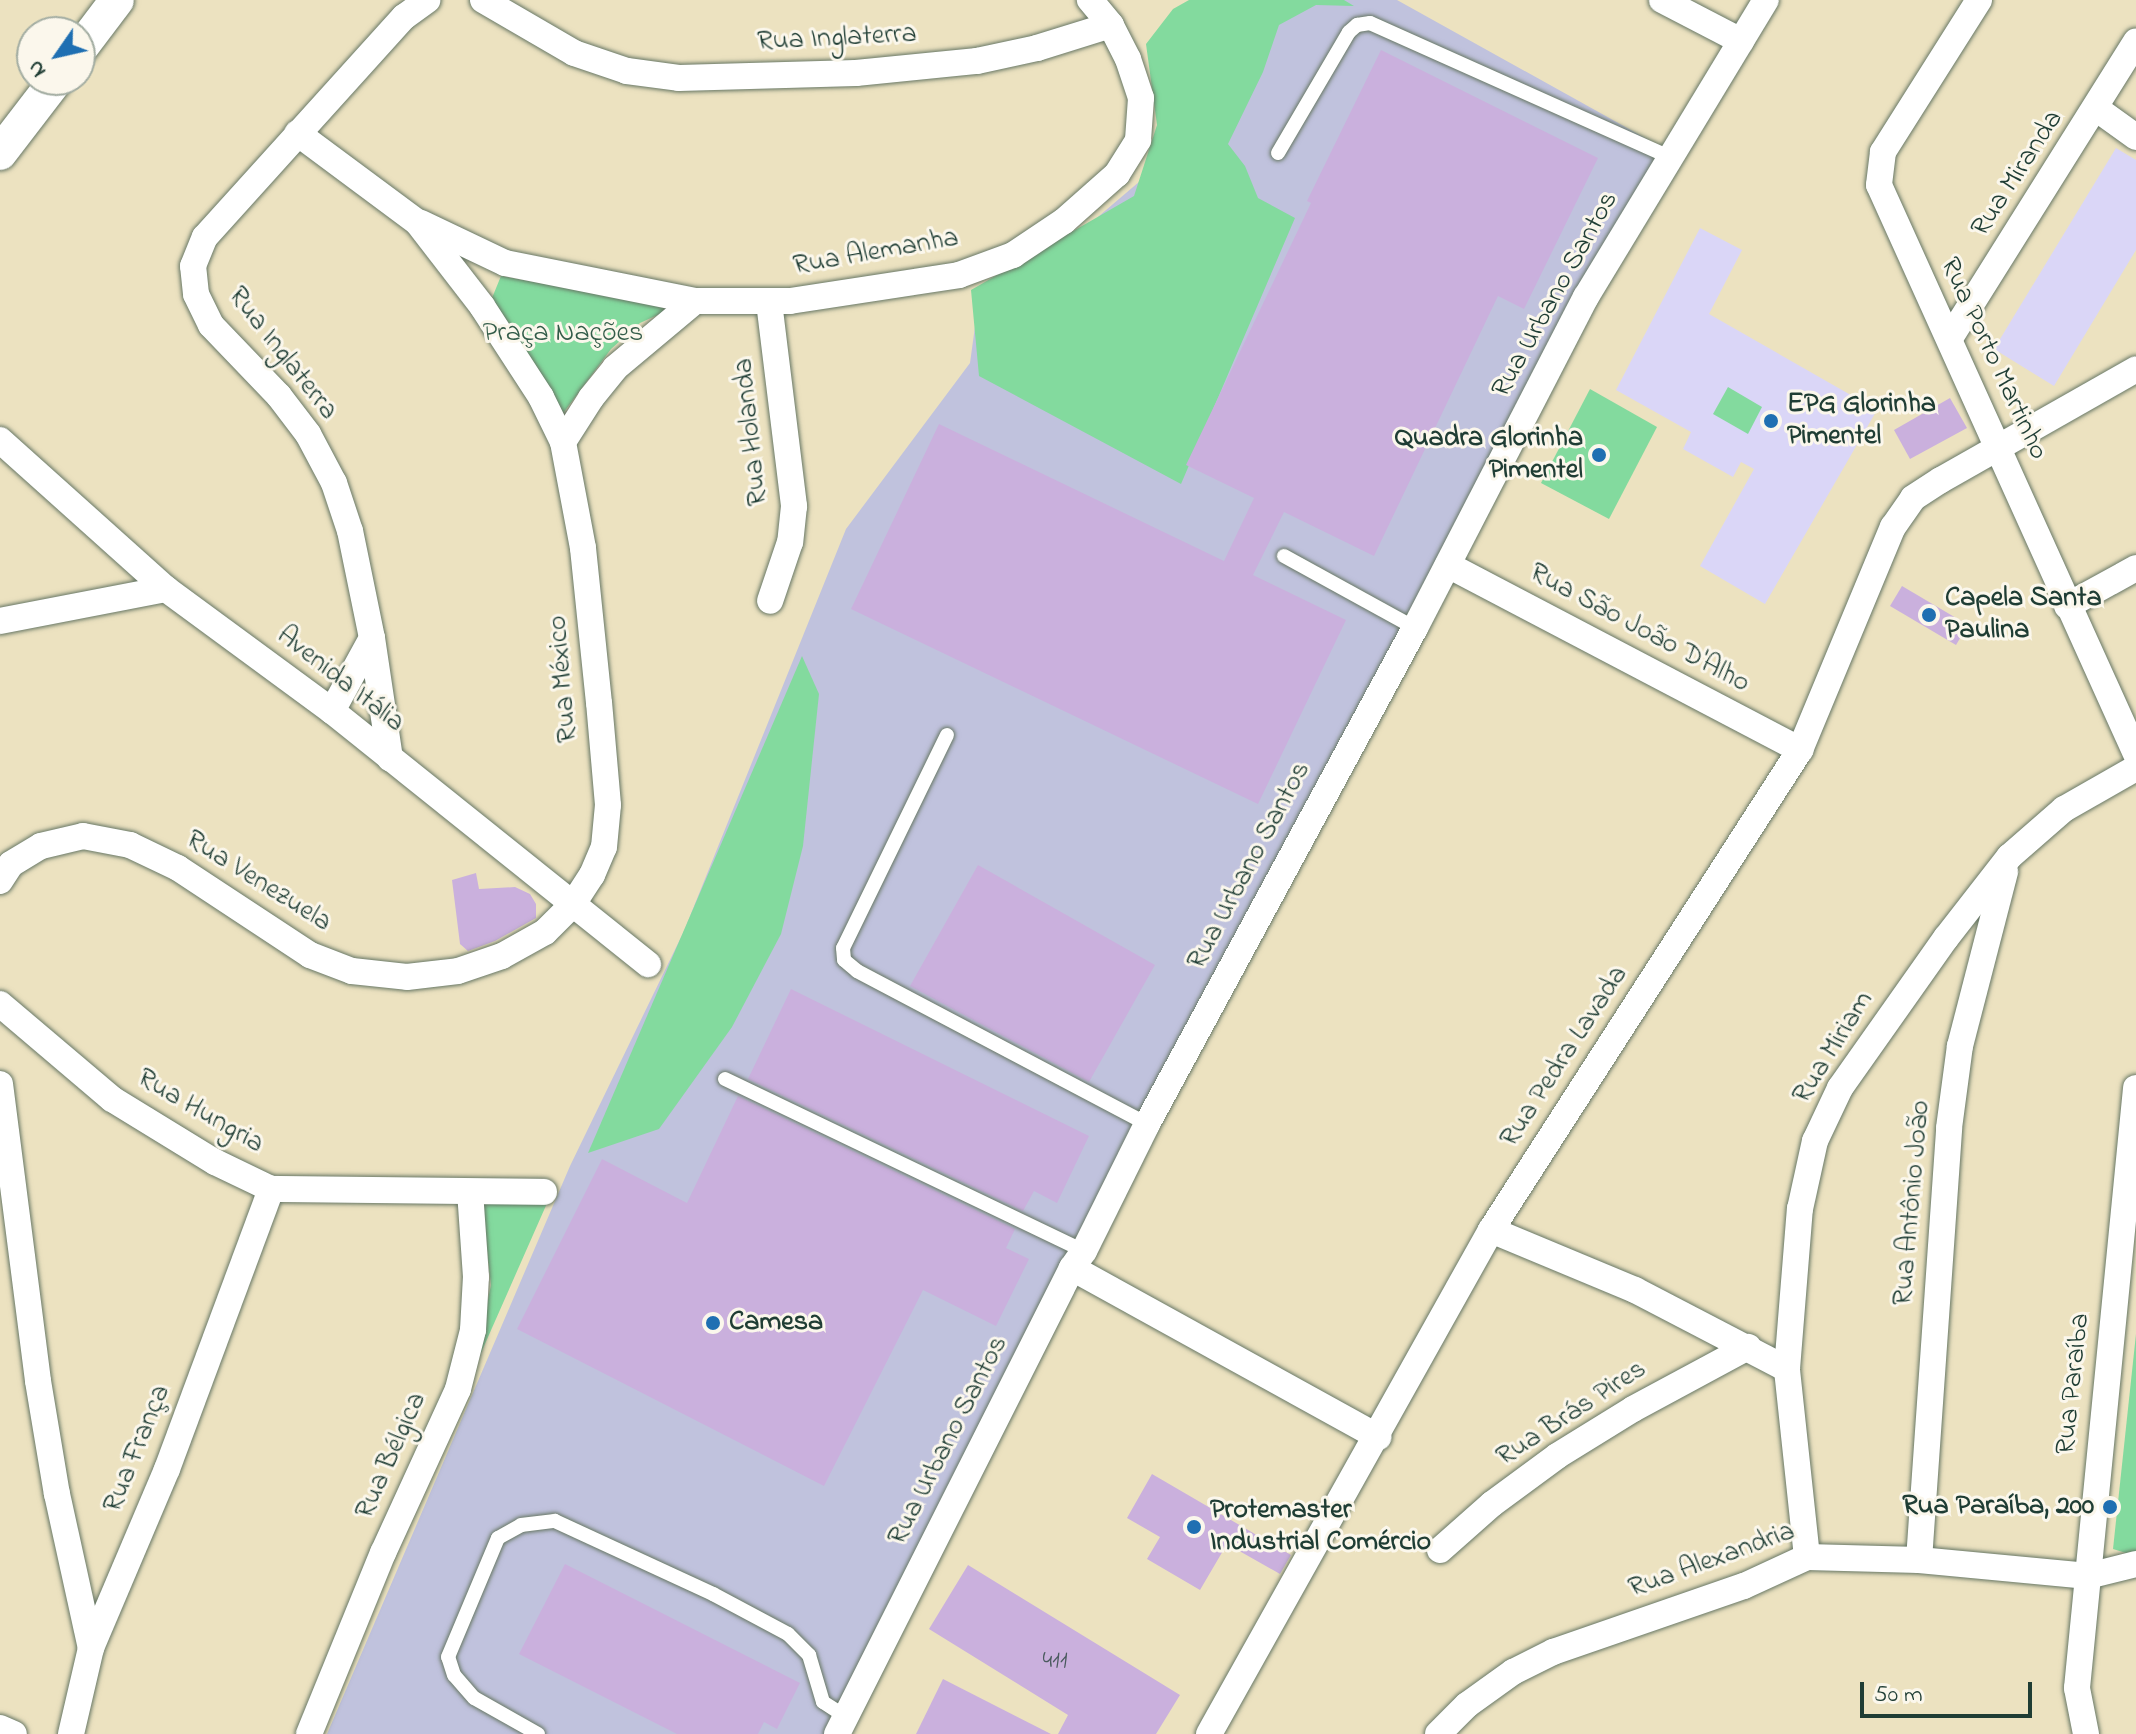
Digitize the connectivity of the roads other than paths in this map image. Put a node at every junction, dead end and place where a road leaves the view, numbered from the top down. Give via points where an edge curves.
1 (117, 0) edge
2 (427, 0) edge
3 (483, 0) edge
4 (1090, 0) edge
5 (1662, 0) edge
6 (1766, 0) edge
7 (1979, 0) edge
8 (1111, 25) junction
9 (96, 28) edge
10 (1741, 41) junction
11 (2136, 42) edge
12 (44, 96) edge
13 (2097, 109) junction
14 (297, 133) junction
15 (2136, 137) edge
16 (0, 153) edge
17 (1278, 153) dead end
18 (1670, 157) junction
19 (417, 222) junction
20 (505, 263) junction
21 (695, 301) junction
22 (769, 302) junction
23 (482, 306) junction
24 (1950, 338) junction
25 (2136, 369) edge
26 (0, 440) edge
27 (563, 442) junction
28 (1999, 447) junction
29 (1284, 556) dead end
30 (1448, 565) junction
31 (2136, 568) edge
32 (166, 589) junction
33 (770, 601) dead end
34 (2067, 606) junction
35 (0, 621) edge
36 (1415, 628) junction
37 (372, 638) junction
38 (332, 711) junction
39 (947, 735) dead end
40 (1800, 750) junction
41 (2136, 754) edge
42 (390, 759) junction
43 (2136, 768) edge
44 (2009, 857) junction
45 (0, 881) edge
46 (573, 904) junction
47 (648, 964) dead end
48 (0, 1004) edge
49 (725, 1079) dead end
50 (0, 1084) edge
51 (2136, 1088) edge
52 (1147, 1124) junction
53 (271, 1189) junction
54 (470, 1192) junction
55 (544, 1192) dead end
56 (1491, 1230) junction
57 (1078, 1260) junction
58 (1748, 1347) junction
59 (1787, 1369) junction
60 (1378, 1437) junction
61 (1440, 1550) dead end
62 (1807, 1557) junction
63 (1919, 1560) junction
64 (2136, 1564) edge
65 (2088, 1576) junction
66 (91, 1648) junction
67 (842, 1725) edge
68 (0, 1728) edge
69 (14, 1734) edge
70 (71, 1734) edge
71 (309, 1734) edge
72 (538, 1734) edge
73 (1209, 1734) edge
74 (1438, 1734) edge
75 (2086, 1734) edge

1 - 9 street
2 - 14 street, Rua Inglaterra via 404,17
3 - 8 street, Rua Inglaterra via 574,53 627,71 679,78 856,73 977,61
4 - 8 street, Rua Alemanha
5 - 10 street
6 - 10 street, Rua Urbano Santos
7 - 24 street, Rua Porto Martinho via 1883,152 1879,185
8 - 22 street, Rua Alemanha via 1141,98 1138,140 1117,174 1064,221 1013,255 959,275
10 - 18 street, Rua Urbano Santos
11 - 13 street, Rua Miranda
12 - 16 street
13 - 15 street
13 - 24 street, Rua Miranda
14 - 19 street, Rua México
14 - 37 street, Rua Inglaterra via 205,237 193,266 196,294 211,325 308,434 334,483 350,531
17 - 18 lane via 1349,32 1370,23
18 - 30 street, Rua Urbano Santos via 1586,297
19 - 20 street, Rua Alemanha
19 - 23 street, Rua México
20 - 21 street, Rua Alemanha
20 - 23 street via 484,282
21 - 22 street, Rua Alemanha
21 - 27 street via 615,368
22 - 33 street, Rua Holanda via 794,506 790,542
23 - 27 street, Rua México via 541,397
24 - 28 street, Rua Porto Martinho
25 - 28 street, Rua Pedra Lavada
26 - 32 street, Avenida Itália
27 - 46 street, Rua México via 583,548 608,805 604,847
28 - 34 street, Rua Porto Martinho
28 - 40 street, Rua Pedra Lavada via 1913,498 1893,527
29 - 36 lane
30 - 36 street, Rua Urbano Santos
30 - 40 street, Rua São João D'Alho
31 - 34 street
32 - 35 street
32 - 38 street, Avenida Itália
34 - 41 street, Rua Porto Martinho
36 - 52 street, Rua Urbano Santos
37 - 38 street
37 - 42 street, Rua Inglaterra
38 - 42 street, Avenida Itália
39 - 52 lane via 843,948 844,960
40 - 56 street, Rua Pedra Lavada
42 - 46 street, Avenida Itália
43 - 44 street, Rua Miriam via 2064,809
44 - 59 street, Rua Miriam via 1840,1088 1815,1141 1800,1209
44 - 63 street, Rua Antônio João via 1963,1032 1949,1128
45 - 46 street, Rua Venezuela via 11,864 41,846 83,836 130,845 178,868 310,955 352,971 407,977 458,971 502,956 545,932
46 - 47 street, Avenida Itália
48 - 53 street, Rua Hungria via 112,1099 215,1162
49 - 57 lane
50 - 66 street via 38,1381
51 - 65 street, Rua Paraíba
52 - 57 street, Rua Urbano Santos
53 - 54 street, Rua Hungria
53 - 66 street, Rua França via 167,1469
54 - 55 street, Rua Hungria
54 - 71 street, Rua Bélgica via 476,1277 473,1330 458,1389
56 - 58 street via 1635,1290
56 - 60 street, Rua Pedra Lavada
57 - 60 street
57 - 67 street, Rua Urbano Santos
58 - 59 street
58 - 61 street, Rua Brás Pires via 1557,1456
59 - 62 street, Rua Miriam
60 - 73 street, Rua Pedra Lavada
62 - 63 street, Rua Alexandria
62 - 74 street, Rua Alexandria via 1744,1586 1553,1652 1513,1672
63 - 65 street, Rua Alexandria
64 - 65 street, Rua Alexandria
65 - 75 street, Rua Paraíba via 2077,1688
66 - 70 street, Rua França
67 - 72 lane via 823,1702 809,1655 788,1634 555,1521 521,1525 498,1538 448,1657 454,1675 474,1698
68 - 69 street

